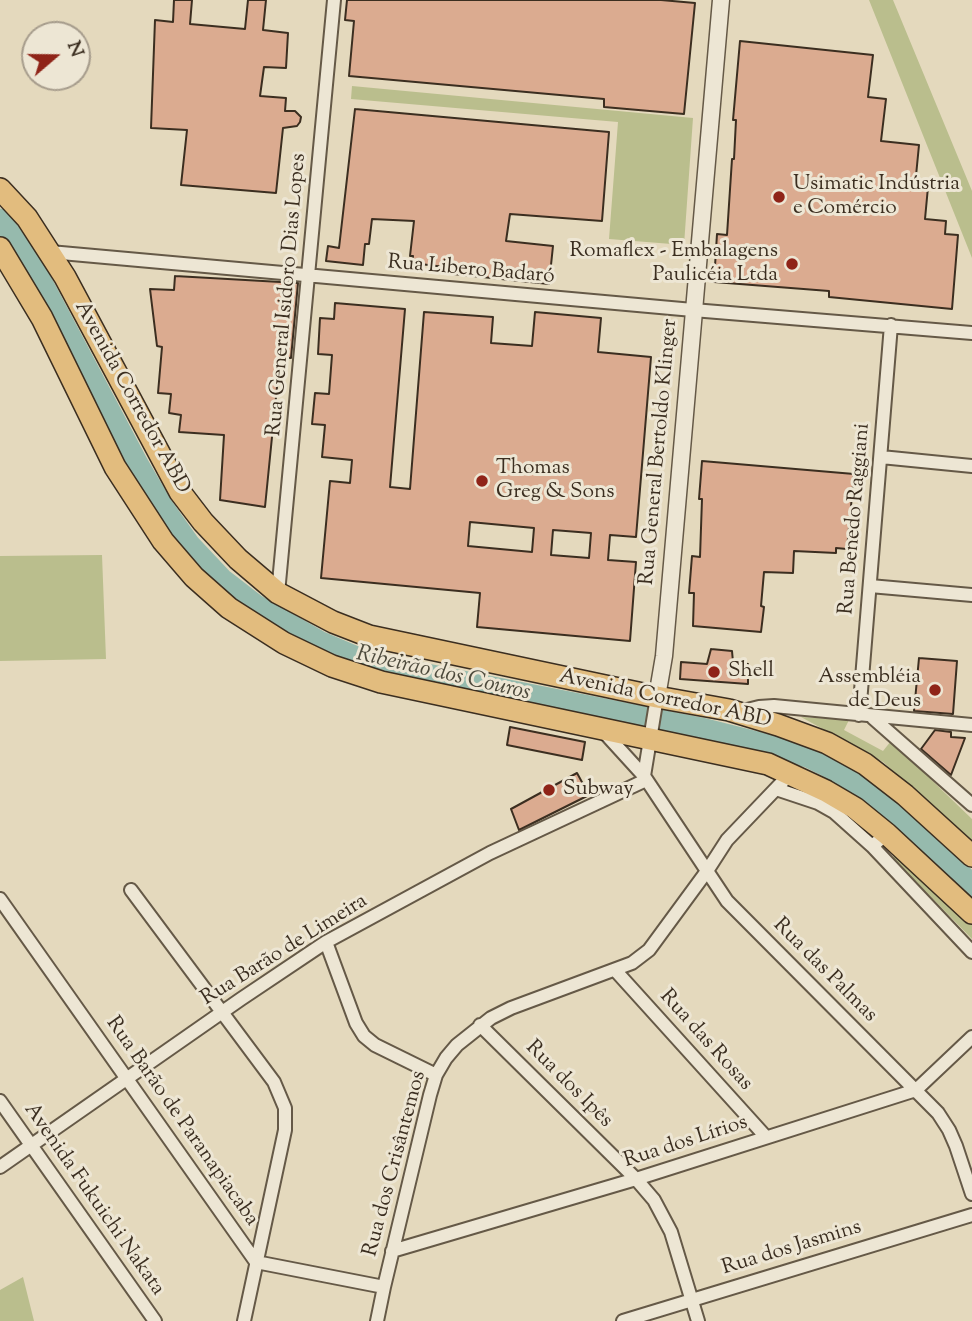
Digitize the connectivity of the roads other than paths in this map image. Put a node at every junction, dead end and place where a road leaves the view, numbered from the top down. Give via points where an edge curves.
1 (334, 0) edge
2 (721, 0) edge
3 (0, 189) edge
4 (0, 248) edge
5 (50, 252) junction
6 (310, 275) junction
7 (693, 310) junction
8 (891, 326) junction
9 (972, 333) edge
10 (881, 457) junction
11 (972, 466) edge
12 (870, 586) junction
13 (278, 593) junction
14 (972, 595) edge
15 (657, 701) junction
16 (738, 713) junction
17 (859, 715) junction
18 (873, 718) junction
19 (972, 725) edge
20 (600, 727) junction
21 (651, 734) junction
22 (645, 778) junction
23 (783, 781) junction
24 (972, 805) edge
25 (880, 840) junction
26 (972, 856) edge
27 (707, 871) junction
28 (131, 890) dead end
29 (0, 899) edge
30 (972, 913) edge
31 (327, 942) junction
32 (972, 952) edge
33 (615, 971) junction
34 (222, 1012) junction
35 (480, 1026) junction
36 (972, 1037) edge
37 (436, 1075) junction
38 (128, 1079) junction
39 (916, 1090) junction
40 (0, 1101) edge
41 (766, 1137) junction
42 (31, 1145) junction
43 (0, 1167) edge
44 (636, 1179) junction
45 (972, 1194) edge
46 (972, 1215) edge
47 (392, 1251) junction
48 (256, 1262) junction
49 (384, 1287) junction
50 (692, 1300) junction
51 (155, 1321) edge
52 (244, 1321) edge
53 (377, 1321) edge
54 (623, 1321) edge
55 (698, 1321) edge

1 - 6 street, Rua General Isidoro Dias Lopes
2 - 7 street, Rua General Bertoldo Klinger
3 - 5 highway, Avenida Corredor ABD
4 - 20 highway, Avenida Corredor ABD via 42,318 115,467 163,541 229,608 284,643 381,682
5 - 6 street, Rua Libero Badaró
5 - 13 highway, Avenida Corredor ABD via 180,492 220,541
6 - 7 street, Rua Libero Badaró
6 - 13 street, Rua General Isidoro Dias Lopes
7 - 8 street, Rua Libero Badaró
7 - 15 street, Rua General Bertoldo Klinger
8 - 9 street, Rua Libero Badaró
8 - 10 street, Rua Benedo Raggiani
10 - 11 street
10 - 12 street, Rua Benedo Raggiani
12 - 14 street
12 - 17 street, Rua Benedo Raggiani
13 - 15 highway, Avenida Corredor ABD via 369,636
15 - 16 highway, Avenida Corredor ABD
15 - 21 street, Rua General Bertoldo Klinger
16 - 17 street via 774,706
16 - 26 highway, Avenida Corredor ABD via 827,743 865,764
17 - 18 street
18 - 19 street
18 - 24 street
20 - 21 highway, Avenida Corredor ABD
20 - 22 street, Rua das Palmas
21 - 22 street
21 - 23 highway, Avenida Corredor ABD via 745,758
22 - 27 street, Rua das Palmas
22 - 31 street, Rua Barão de Limeira via 490,853
23 - 25 highway, Avenida Corredor ABD via 846,803
23 - 27 street, Rua dos Crisântemos via 727,840
25 - 30 highway, Avenida Corredor ABD
25 - 32 street
27 - 33 street, Rua dos Crisântemos via 649,950
27 - 39 street, Rua das Palmas via 727,901
28 - 34 street
29 - 38 street, Rua Barão de Paranapiacaba
31 - 34 street, Rua Barão de Limeira
31 - 37 street via 364,1036
33 - 35 street, Rua dos Crisântemos via 511,1008
33 - 41 street, Rua das Rosas
34 - 38 street, Rua Barão de Limeira
34 - 48 street via 274,1082 285,1108 285,1130
35 - 37 street, Rua dos Crisântemos via 457,1045
35 - 44 street, Rua dos Ipês
36 - 39 street, Rua dos Lírios
37 - 47 street, Rua dos Crisântemos
38 - 42 street, Rua Barão de Limeira
38 - 48 street, Rua Barão de Paranapiacaba
39 - 41 street, Rua dos Lírios
39 - 45 street, Rua das Palmas via 949,1130
40 - 42 street, Avenida Fukuichi Nakata
41 - 44 street, Rua dos Lírios
42 - 43 street, Rua Barão de Limeira
42 - 51 street, Avenida Fukuichi Nakata
44 - 47 street, Rua dos Lírios
44 - 50 street, Rua dos Ipês via 671,1232
46 - 50 street, Rua dos Jasmins
47 - 49 street, Rua dos Crisântemos
48 - 49 street
48 - 52 street
49 - 53 street, Rua dos Crisântemos
50 - 54 street, Rua dos Jasmins
50 - 55 street, Rua dos Ipês

